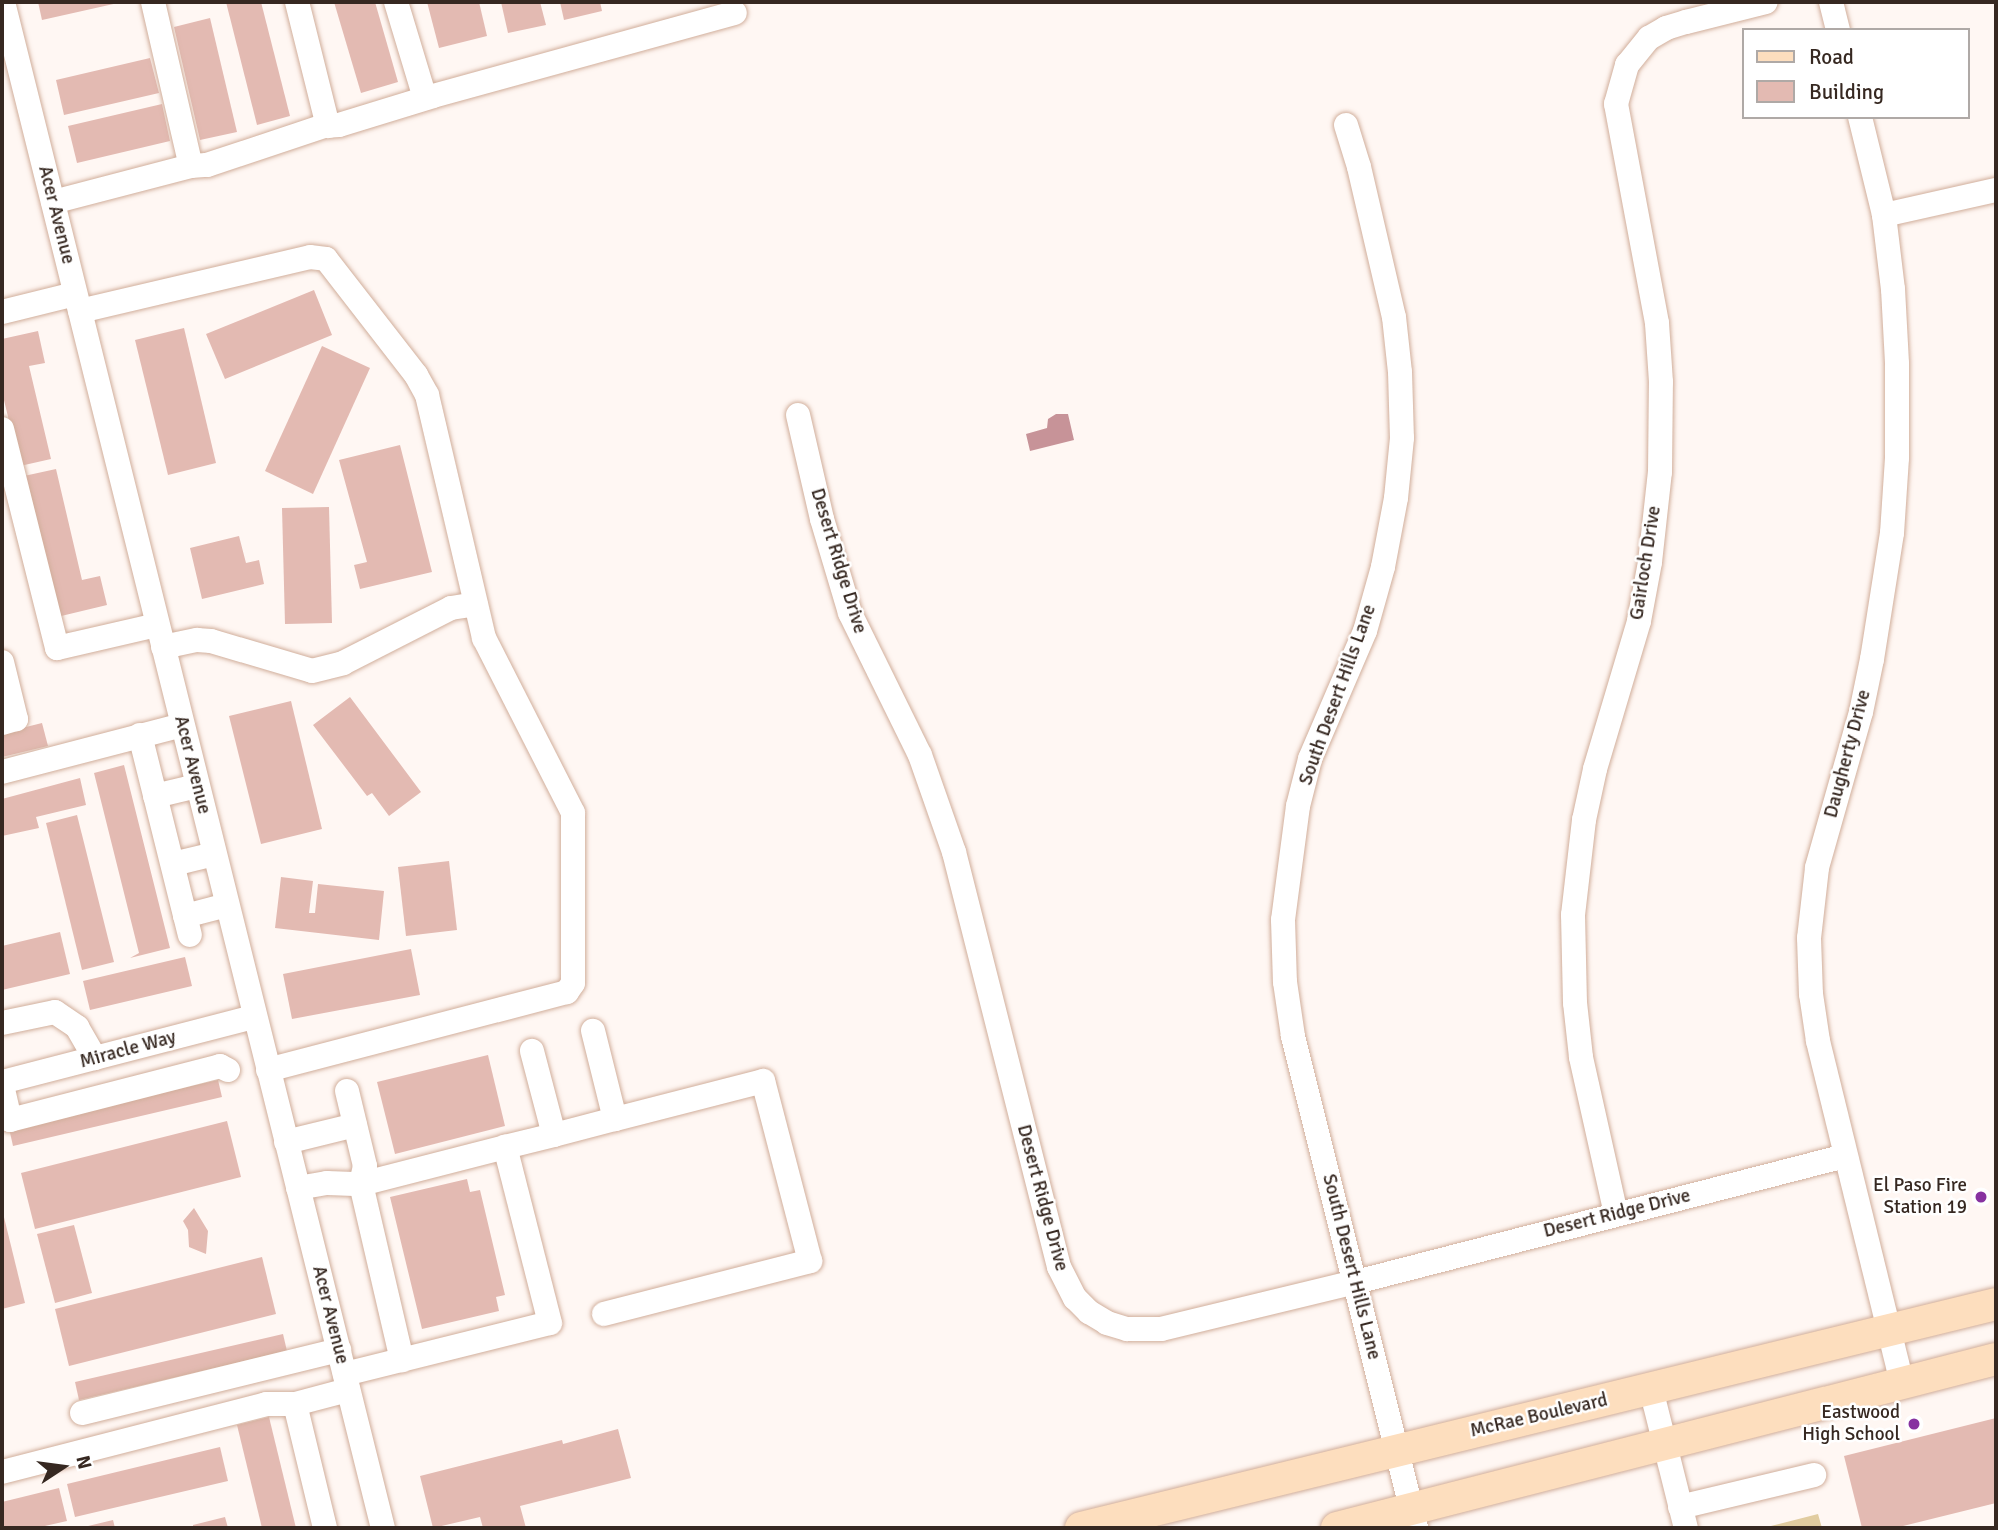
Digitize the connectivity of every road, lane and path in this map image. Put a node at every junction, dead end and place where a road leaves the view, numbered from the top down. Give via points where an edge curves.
1 (3, 2) edge
2 (153, 2) edge
3 (297, 2) edge
4 (396, 2) edge
5 (1766, 2) edge
6 (1831, 2) edge
7 (735, 13) dead end
8 (1838, 28) edge
9 (425, 98) junction
10 (1860, 119) edge
11 (1346, 125) dead end
12 (328, 126) junction
13 (191, 166) junction
14 (1996, 190) edge
15 (53, 202) junction
16 (1884, 215) junction
17 (78, 303) junction
18 (2, 312) edge
19 (798, 415) dead end
20 (2, 429) edge
21 (475, 604) junction
22 (160, 636) junction
23 (2, 662) edge
24 (2, 723) edge
25 (182, 725) junction
26 (140, 736) junction
27 (2, 772) edge
28 (197, 786) junction
29 (156, 796) junction
30 (214, 853) junction
31 (173, 864) junction
32 (227, 905) junction
33 (254, 1017) junction
34 (2, 1023) edge
35 (593, 1031) dead end
36 (165, 1040) junction
37 (532, 1051) dead end
38 (95, 1058) junction
39 (228, 1070) dead end
40 (268, 1070) junction
41 (175, 1078) junction
42 (2, 1084) edge
43 (347, 1091) dead end
44 (615, 1119) junction
45 (355, 1125) junction
46 (554, 1135) junction
47 (286, 1142) junction
48 (505, 1147) junction
49 (1845, 1156) junction
50 (360, 1184) junction
51 (298, 1188) junction
52 (1616, 1214) junction
53 (1356, 1282) junction
54 (1996, 1304) edge
55 (604, 1314) dead end
56 (1889, 1331) junction
57 (339, 1350) junction
58 (1996, 1359) edge
59 (402, 1360) junction
60 (346, 1382) junction
61 (1902, 1384) junction
62 (1651, 1389) junction
63 (295, 1405) junction
64 (82, 1413) dead end
65 (1664, 1445) junction
66 (1396, 1450) junction
67 (2, 1472) edge
68 (1814, 1475) dead end
69 (1683, 1518) edge
70 (1414, 1519) edge
71 (325, 1528) edge
72 (383, 1528) edge
73 (1081, 1528) edge
74 (1337, 1528) edge

1 - 15 street, Acer Avenue
2 - 13 street
3 - 12 street
4 - 9 street
5 - 52 street, Gairloch Drive via 1676,25 1650,38 1626,65 1616,104 1657,323 1661,382 1660,472 1650,562 1639,621 1595,769 1573,915 1581,1057
6 - 8 street
7 - 9 street
9 - 12 street
10 - 16 street, Daugherty Drive
11 - 53 street, South Desert Hills Lane via 1394,317 1402,438 1386,553 1365,631 1310,759 1298,806 1283,920 1293,1036
12 - 13 street via 207,165
13 - 15 street
14 - 16 street
15 - 17 street, Acer Avenue
16 - 49 street, Daugherty Drive via 1898,365 1892,533 1861,712 1817,868 1809,938 1818,1041
17 - 18 street
17 - 21 street via 310,257 326,259 416,374 427,395
17 - 22 street, Acer Avenue
19 - 53 street, Desert Ridge Drive via 850,613 920,755 954,852 1059,1268 1075,1298 1107,1323 1147,1330
20 - 22 street via 57,648
21 - 22 street via 451,608 343,663 312,671 211,641
21 - 40 street via 484,638 573,813 573,983 568,992
22 - 25 street, Acer Avenue
23 - 24 street via 16,719
25 - 26 street
25 - 28 street, Acer Avenue
26 - 27 street
26 - 29 street
28 - 29 street
28 - 30 street, Acer Avenue
29 - 31 street
30 - 31 street
30 - 32 street, Acer Avenue
31 - 32 street via 188,925
32 - 33 street, Acer Avenue
33 - 36 street, Miracle Way
33 - 40 street, Acer Avenue
34 - 38 street via 55,1012 77,1027
35 - 44 street
36 - 38 street, Miracle Way
36 - 41 street
37 - 46 street
38 - 42 street, Miracle Way
39 - 41 street via 220,1066
40 - 47 street, Acer Avenue
41 - 42 street via 10,1121
43 - 45 street
44 - 46 street
44 - 55 street via 763,1081 810,1261
45 - 47 street
45 - 50 street via 365,1166
46 - 48 street
47 - 51 street, Acer Avenue
48 - 50 street
48 - 59 street via 550,1322
49 - 52 street, Desert Ridge Drive
49 - 56 street, Daugherty Drive
50 - 51 street
50 - 59 street
51 - 57 street, Acer Avenue
52 - 53 street, Desert Ridge Drive
53 - 66 street, South Desert Hills Lane
54 - 56 main road, McRae Boulevard
56 - 61 street, Daugherty Drive
56 - 62 main road, McRae Boulevard
57 - 60 street, Acer Avenue
57 - 64 street
58 - 61 main road
59 - 60 street
60 - 63 street
60 - 72 street, Acer Avenue
61 - 65 main road
62 - 65 street
62 - 66 main road, McRae Boulevard
63 - 67 street via 266,1404
63 - 71 street
65 - 69 street
65 - 70 main road
66 - 70 street, South Desert Hills Lane
66 - 73 main road, McRae Boulevard
68 - 69 street
70 - 74 main road

